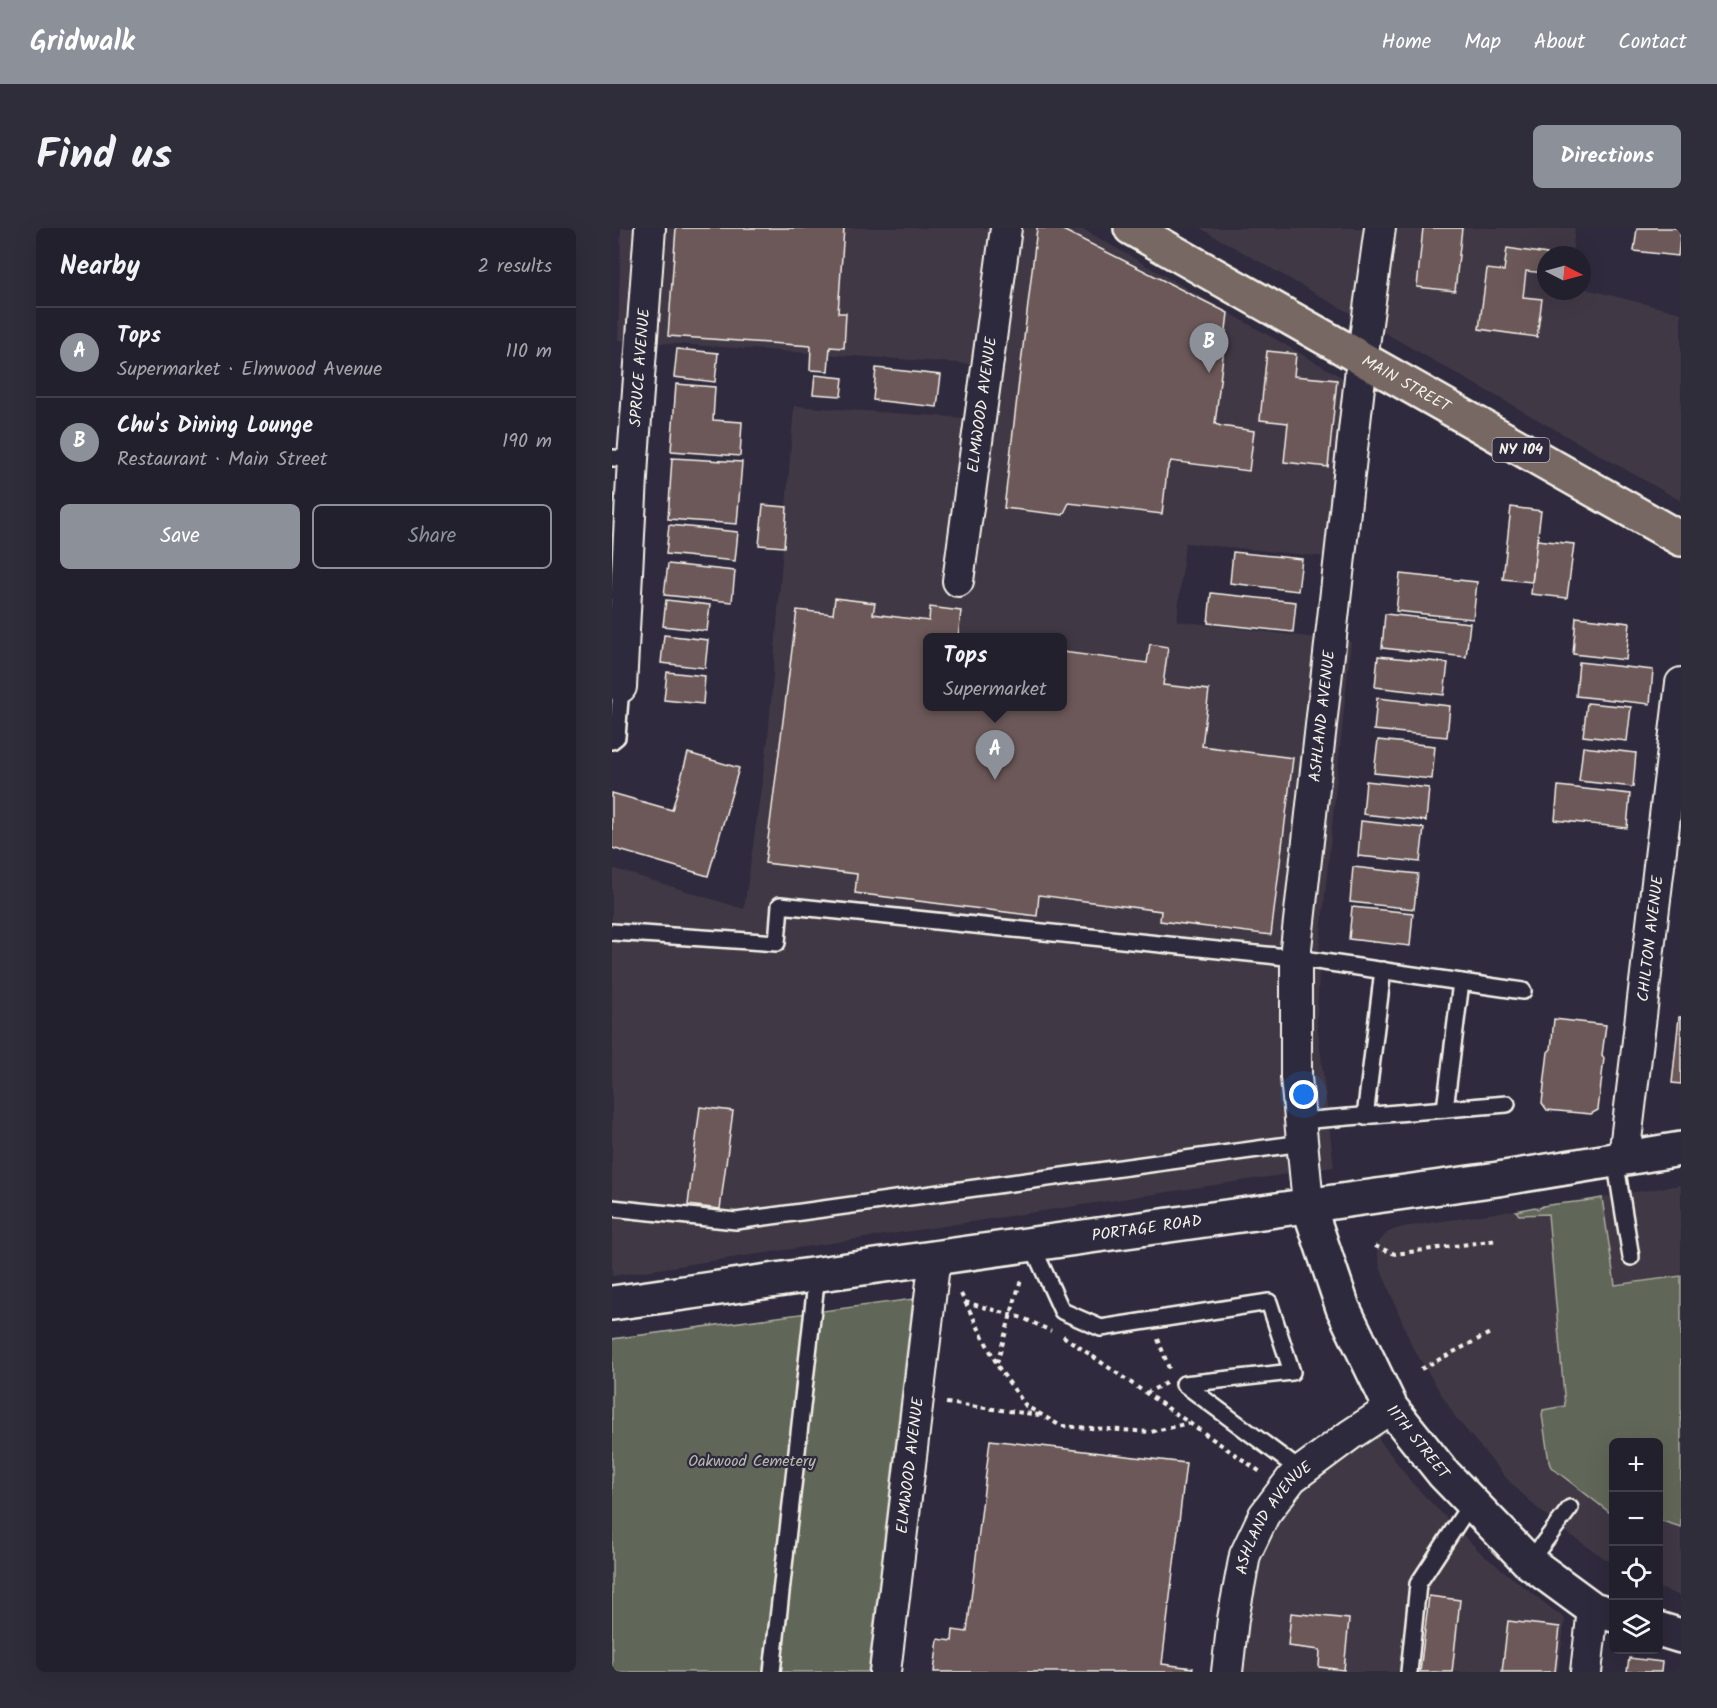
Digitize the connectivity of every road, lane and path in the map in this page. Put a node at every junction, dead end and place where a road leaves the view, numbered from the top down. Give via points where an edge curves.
1 (650, 228) edge
2 (1006, 228) edge
3 (1131, 228) edge
4 (1380, 228) edge
5 (1362, 360) junction
6 (622, 458) edge
7 (1681, 540) edge
8 (958, 581) dead end
9 (619, 583) edge
10 (1681, 683) edge
11 (621, 687) joint
12 (612, 741) edge
13 (1677, 752) edge
14 (612, 932) edge
15 (1296, 958) junction
16 (1383, 970) junction
17 (1461, 982) junction
18 (1523, 991) dead end
19 (1507, 1104) dead end
20 (1445, 1109) junction
21 (1365, 1117) junction
22 (1301, 1132) junction
23 (1681, 1149) edge
24 (1619, 1158) junction
25 (1308, 1204) junction
26 (612, 1208) edge
27 (1498, 1240) dead end
28 (1031, 1243) junction
29 (1375, 1246) dead end
30 (934, 1257) junction
31 (1631, 1257) dead end
32 (817, 1274) junction
33 (1021, 1279) dead end
34 (961, 1294) dead end
35 (965, 1302) junction
36 (612, 1304) edge
37 (1011, 1314) junction
38 (1150, 1321) junction
39 (1490, 1333) dead end
40 (997, 1364) junction
41 (1421, 1369) dead end
42 (1174, 1380) dead end
43 (945, 1403) dead end
44 (1390, 1408) junction
45 (1042, 1415) junction
46 (1189, 1423) junction
47 (1301, 1471) junction
48 (1268, 1477) dead end
49 (1472, 1503) junction
50 (1570, 1508) dead end
51 (1529, 1562) junction
52 (1604, 1612) edge
53 (1663, 1630) edge
54 (1681, 1636) edge
55 (772, 1672) edge
56 (885, 1672) edge
57 (1227, 1672) edge
58 (1409, 1672) edge
59 (1586, 1672) edge

1 - 6 street, SPRUCE AVENUE
2 - 8 street, ELMWOOD AVENUE
3 - 5 main road, MAIN STREET / NY 104
4 - 5 street, ASHLAND AVENUE
5 - 7 main road, MAIN STREET / NY 104
5 - 15 street, ASHLAND AVENUE
6 - 9 street, SPRUCE AVENUE
9 - 11 street, SPRUCE AVENUE
10 - 13 street, CHILTON AVENUE
11 - 12 lane via 617,737
13 - 24 street, CHILTON AVENUE
14 - 15 lane via 777,943 780,904
15 - 16 lane
15 - 22 street, ASHLAND AVENUE via 1296,1077
16 - 17 lane
16 - 21 lane
17 - 18 lane
17 - 20 lane
19 - 20 lane
20 - 21 lane
21 - 22 lane
22 - 25 street, ASHLAND AVENUE
22 - 26 lane via 736,1221
23 - 24 street, PORTAGE ROAD
24 - 25 street, PORTAGE ROAD via 1498,1179
24 - 31 lane
25 - 28 street, PORTAGE ROAD
25 - 44 street, 11TH STREET via 1343,1308
27 - 29 path via 1395,1254
28 - 30 street, PORTAGE ROAD
28 - 38 lane via 1062,1311 1101,1328
30 - 32 street, PORTAGE ROAD
30 - 56 street, ELMWOOD AVENUE
32 - 36 street, PORTAGE ROAD
32 - 55 lane
33 - 37 path
34 - 35 path
35 - 37 path
35 - 40 path
37 - 40 path
37 - 46 path via 1064,1337
38 - 42 path
38 - 47 lane via 1269,1302 1292,1372 1184,1384
39 - 41 path
40 - 45 path via 1026,1406
43 - 45 path
44 - 47 street, ASHLAND AVENUE
44 - 49 street, 11TH STREET
45 - 46 path via 1061,1426 1151,1432
46 - 48 path
47 - 57 street, ASHLAND AVENUE via 1264,1515 1245,1555
49 - 51 street, 11TH STREET
49 - 58 lane via 1418,1584
50 - 51 lane
51 - 52 street, 11TH STREET
52 - 59 street
53 - 54 street

